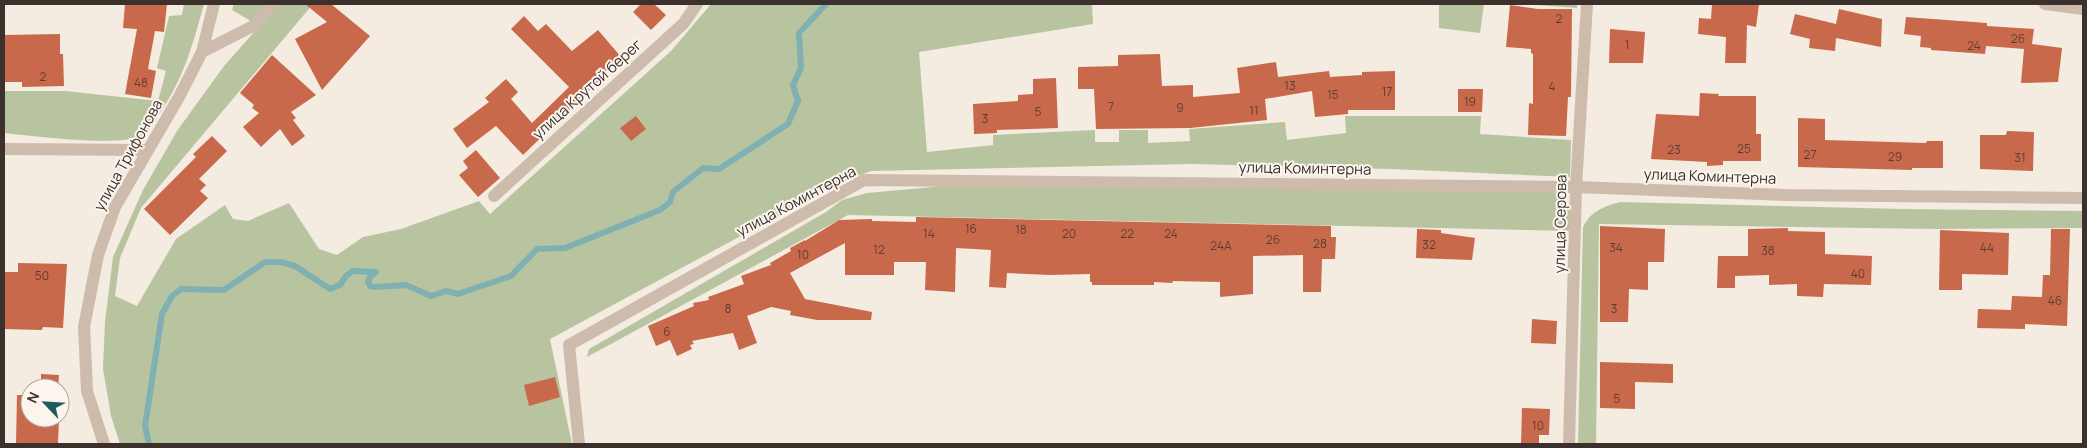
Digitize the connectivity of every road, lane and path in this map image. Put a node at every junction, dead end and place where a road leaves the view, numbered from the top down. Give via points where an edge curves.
1 (214, 4) edge
2 (272, 4) edge
3 (697, 4) edge
4 (1586, 4) edge
5 (2045, 4) edge
6 (2083, 9) edge
7 (202, 52) junction
8 (4, 148) edge
9 (148, 150) junction
10 (1576, 186) junction
11 (494, 196) dead end
12 (2083, 198) edge
13 (104, 444) edge
14 (580, 444) edge
15 (1569, 444) edge

1 - 7 street, улица Трифонова
2 - 7 street via 253,26
3 - 11 street, улица Крутой берег via 683,24
4 - 10 street, улица Серова
5 - 6 street
7 - 9 street, улица Трифонова
8 - 9 street
9 - 13 street, улица Трифонова via 115,207 101,247 84,327 88,391
10 - 12 street, улица Коминтерна via 1786,195
10 - 14 street, улица Коминтерна via 864,180 569,345
10 - 15 street, улица Серова

